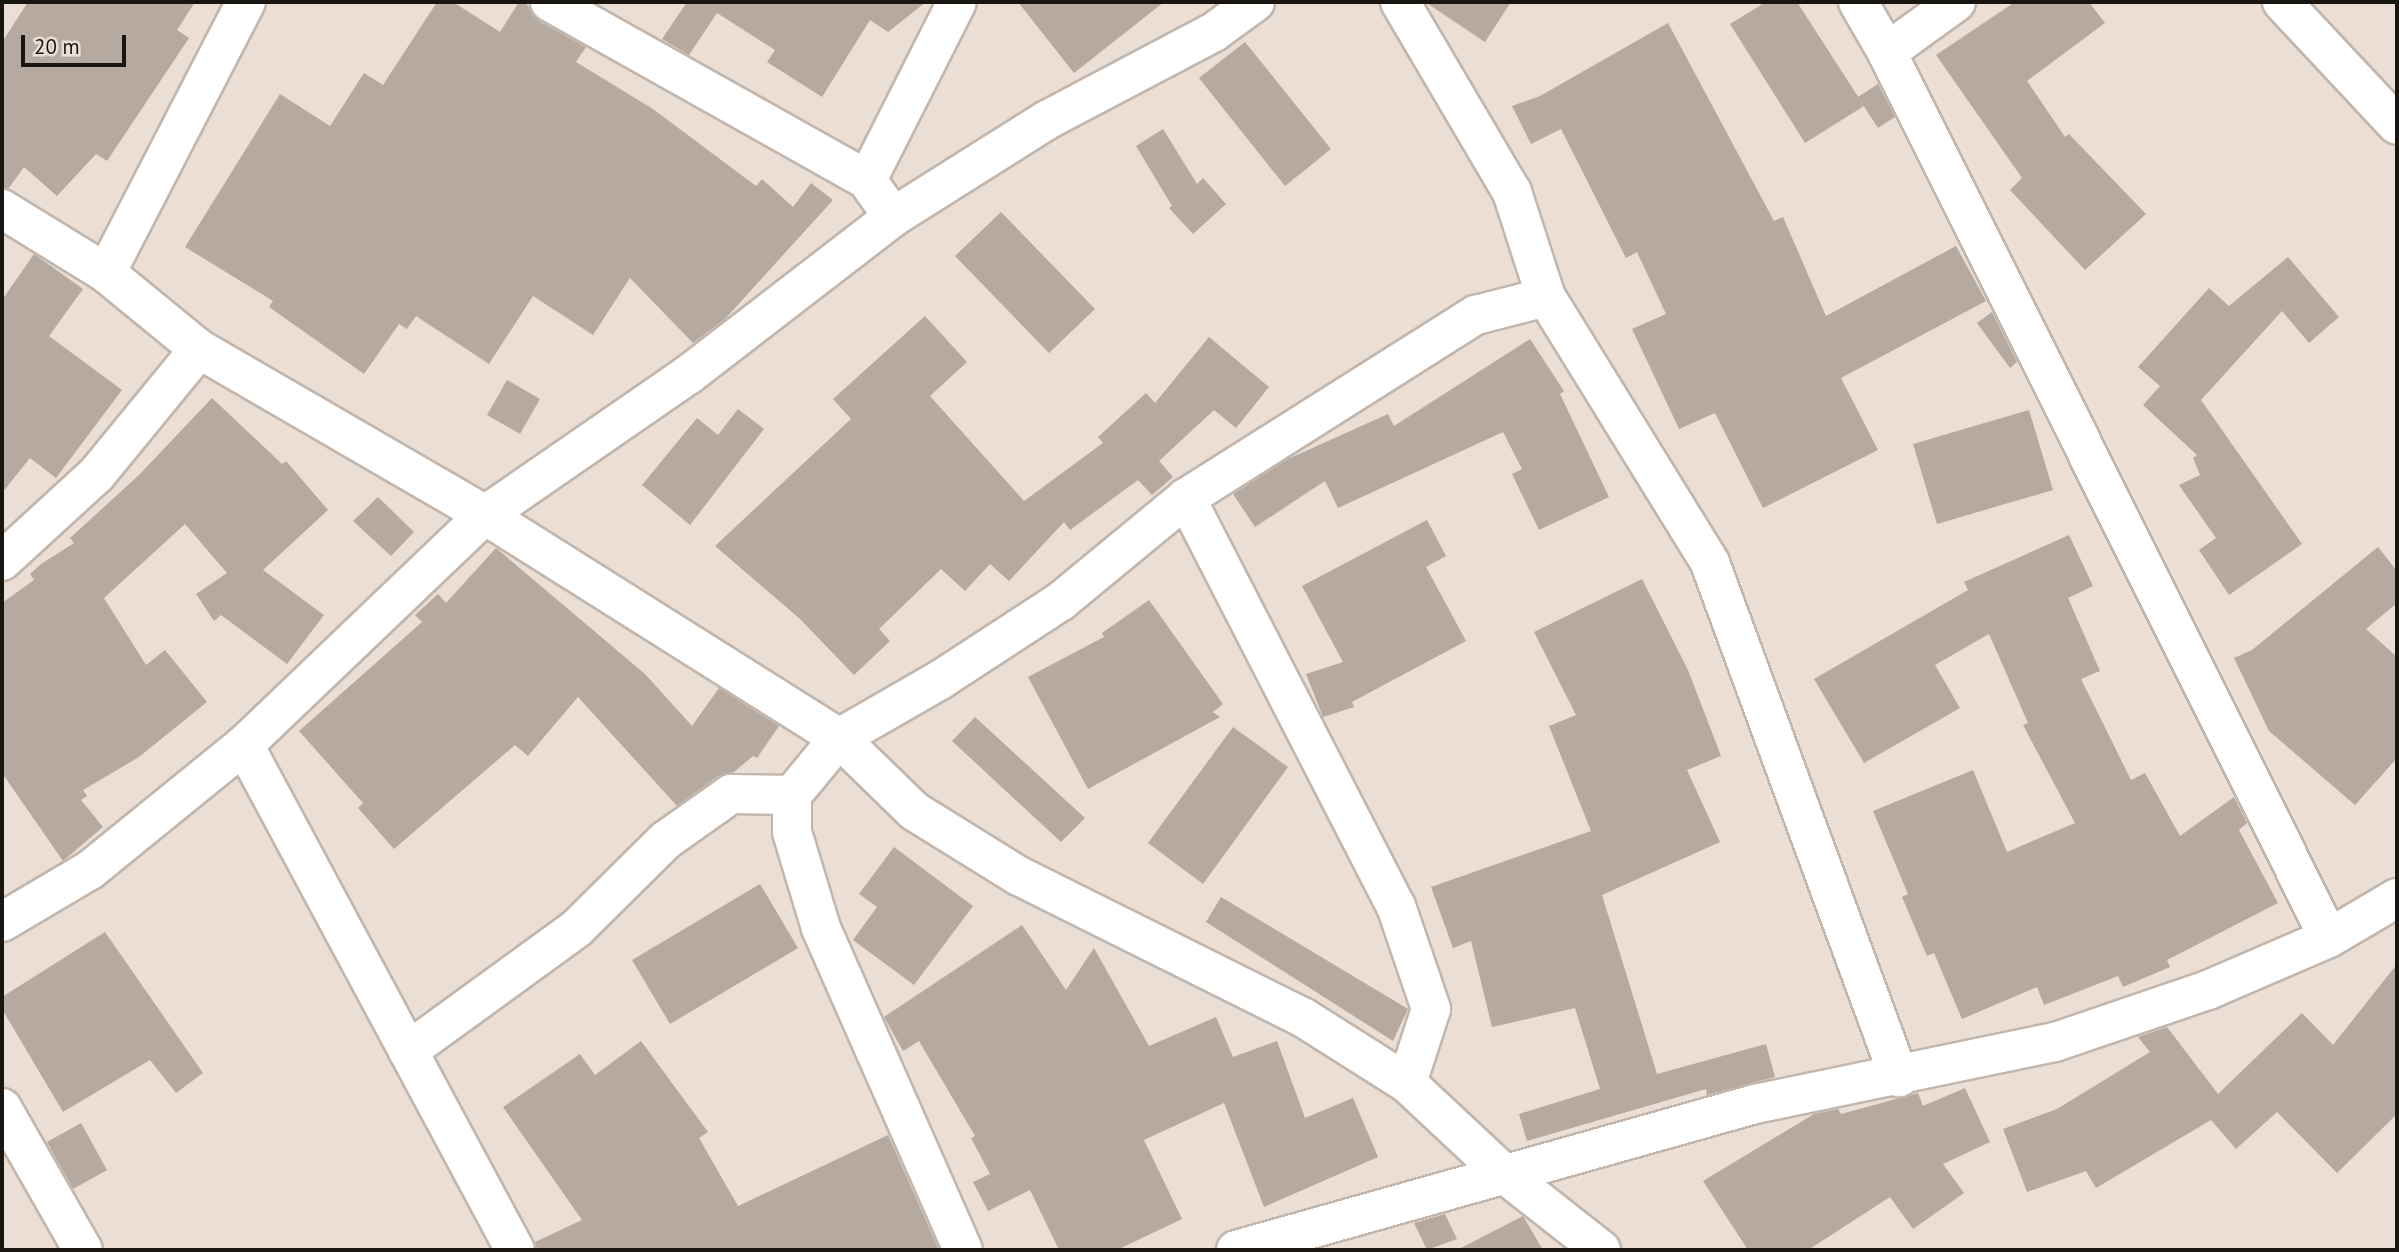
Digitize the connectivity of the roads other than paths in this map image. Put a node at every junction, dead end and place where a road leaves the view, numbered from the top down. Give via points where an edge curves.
1 (246, 2) edge
2 (550, 2) edge
3 (957, 2) edge
4 (1255, 2) edge
5 (1400, 2) edge
6 (1858, 2) edge
7 (1956, 2) edge
8 (2282, 2) edge
9 (1887, 52) junction
10 (2397, 125) edge
11 (866, 180) junction
12 (2, 209) edge
13 (893, 217) junction
14 (106, 273) junction
15 (1546, 297) junction
16 (199, 349) junction
17 (1186, 498) junction
18 (485, 515) junction
19 (2, 561) edge
20 (839, 738) junction
21 (244, 745) junction
22 (792, 795) junction
23 (2397, 898) edge
24 (2, 922) edge
25 (2329, 938) junction
26 (408, 1051) junction
27 (1899, 1077) junction
28 (1407, 1083) junction
29 (2, 1108) edge
30 (1502, 1172) junction
31 (83, 1250) edge
32 (515, 1250) edge
33 (963, 1250) edge
34 (1236, 1250) edge
35 (1601, 1250) edge

1 - 14 street
2 - 11 street
3 - 11 street
4 - 13 street via 1214,32 1047,120
5 - 15 street via 1512,192
6 - 9 street
7 - 9 street
8 - 10 street
9 - 25 street
11 - 13 street
12 - 14 street
13 - 18 street via 688,375
14 - 16 street
15 - 17 street via 1476,315
15 - 27 street via 1710,563
16 - 18 street
16 - 19 street via 96,475
17 - 20 street via 1061,601 940,680
17 - 28 street via 1396,905 1431,1009
18 - 20 street
18 - 21 street
20 - 22 street
20 - 28 street via 914,811 1008,869 1304,1018
21 - 24 street via 90,870
21 - 26 street
22 - 26 street via 731,794 666,840 577,928
22 - 33 street via 792,832 821,928
23 - 25 street
25 - 27 street via 2208,990 2056,1042
26 - 32 street
27 - 30 street via 1755,1104
28 - 30 street
29 - 31 street
30 - 34 street
30 - 35 street

